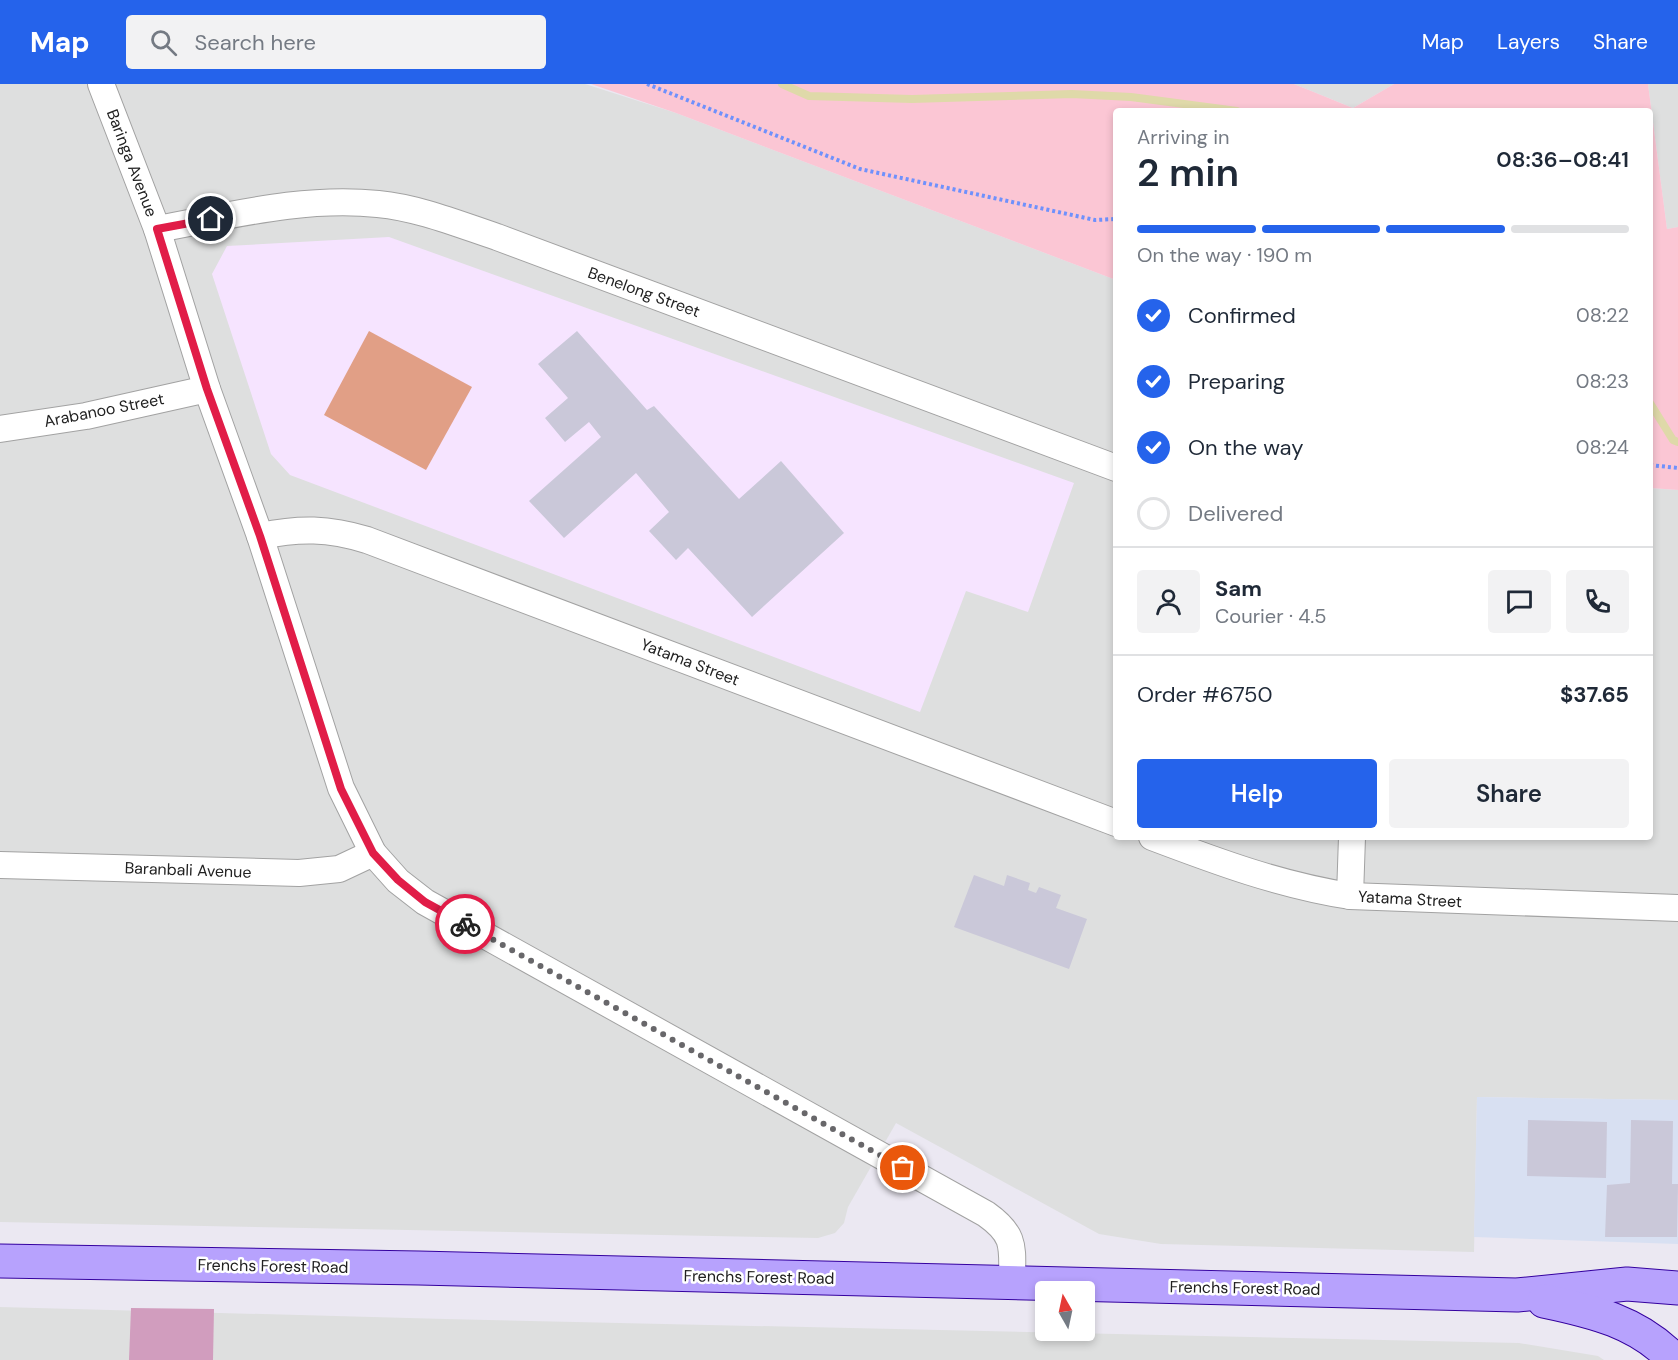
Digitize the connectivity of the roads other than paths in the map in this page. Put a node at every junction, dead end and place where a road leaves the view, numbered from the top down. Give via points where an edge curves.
1 (101, 84) edge
2 (157, 229) junction
3 (207, 389) junction
4 (0, 429) edge
5 (1113, 467) edge
6 (260, 536) junction
7 (1113, 822) edge
8 (1160, 840) edge
9 (1352, 840) edge
10 (373, 853) junction
11 (0, 865) edge
12 (1350, 896) junction
13 (1678, 908) edge
14 (0, 1262) edge
15 (1011, 1283) junction
16 (1678, 1288) edge
17 (1517, 1295) junction
18 (1646, 1335) junction
19 (1678, 1337) edge
20 (1674, 1360) edge

1 - 2 street, Baringa Avenue
2 - 3 street, Baringa Avenue
2 - 5 street, Benelong Street via 283,206 328,202 379,204 421,212
3 - 4 street, Arabanoo Street via 86,416
3 - 6 street, Baringa Avenue
6 - 7 street, Yatama Street via 303,529 367,540
6 - 10 street, Baringa Avenue via 341,789
8 - 12 street, Yatama Street via 1268,879
9 - 12 street
10 - 11 street, Baranbali Avenue via 339,868 299,873
10 - 15 street, Baringa Avenue via 425,902 986,1214 1009,1235
12 - 13 street, Yatama Street
14 - 15 main road, Frenchs Forest Road
15 - 17 main road, Frenchs Forest Road
16 - 17 main road, Frenchs Forest Road via 1627,1284
17 - 18 main road, Frenchs Forest Road via 1599,1314
18 - 19 main road
18 - 20 main road, Frenchs Forest Road

